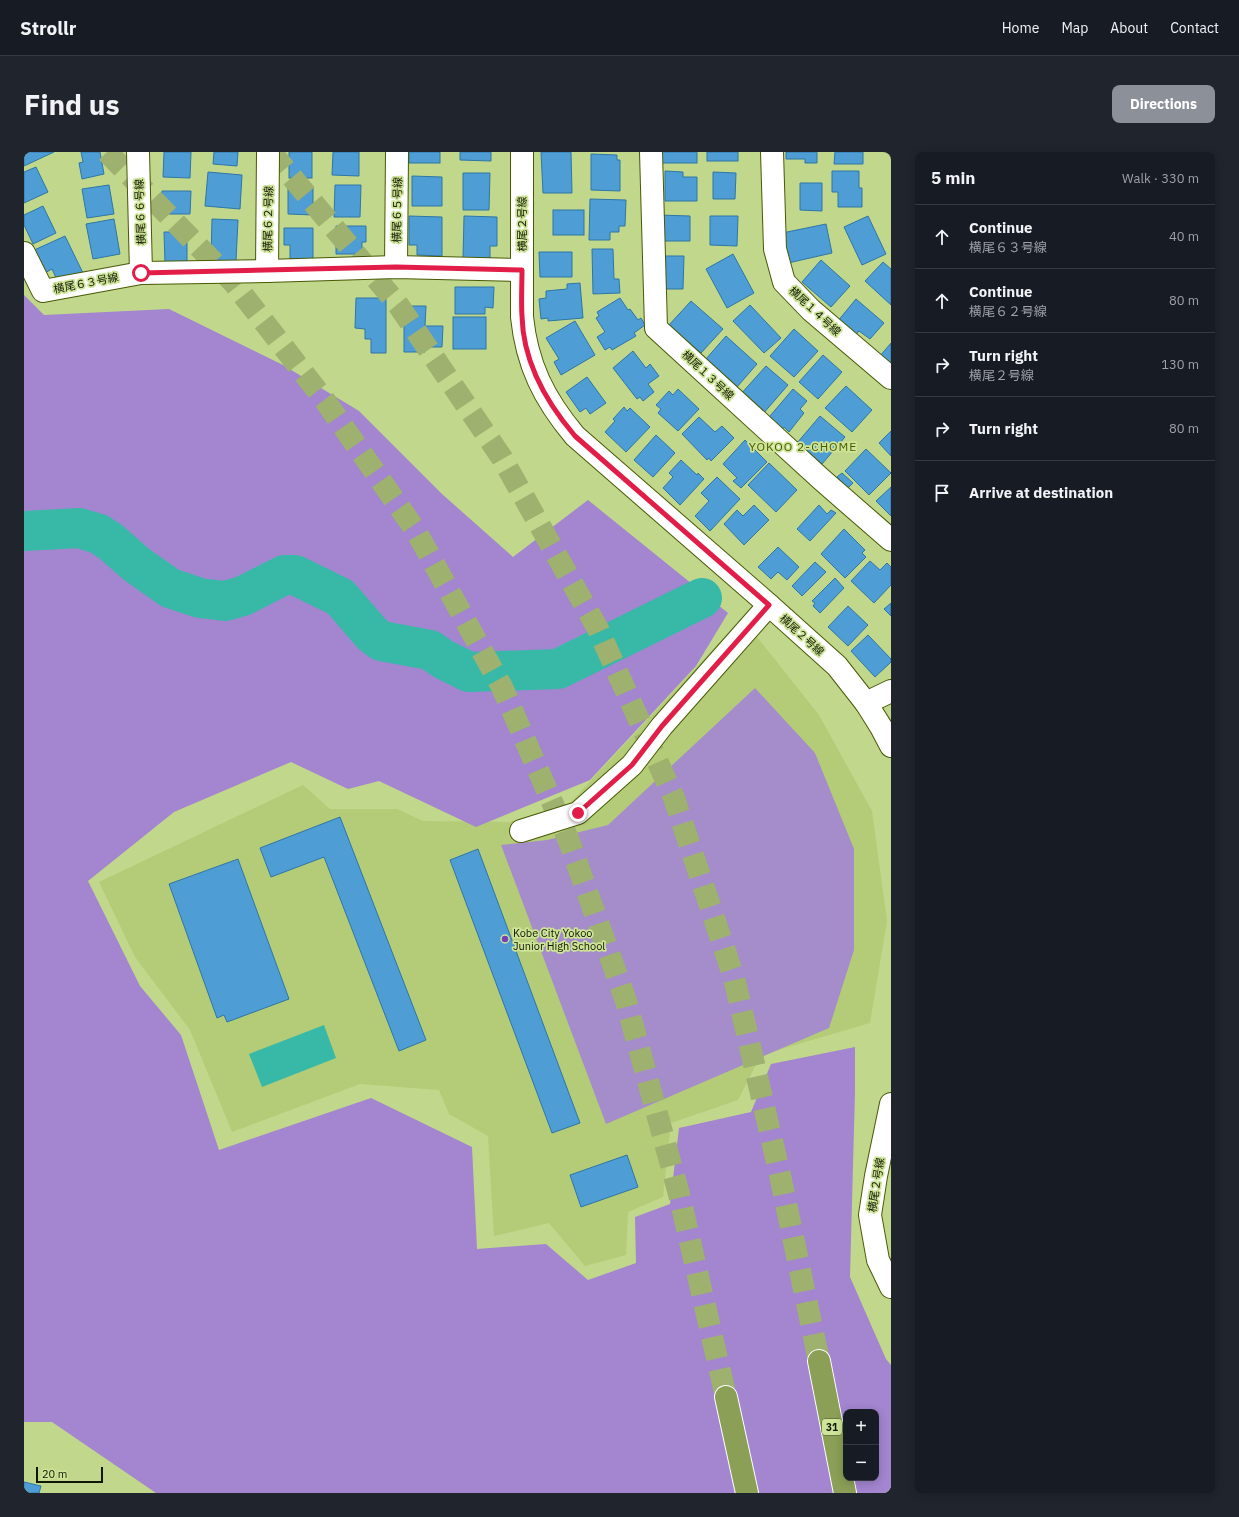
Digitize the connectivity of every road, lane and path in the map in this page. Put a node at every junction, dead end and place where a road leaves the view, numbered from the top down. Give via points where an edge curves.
1 (138, 152) edge
2 (268, 152) edge
3 (397, 152) edge
4 (522, 152) edge
5 (651, 152) edge
6 (772, 152) edge
7 (24, 253) edge
8 (396, 267) junction
9 (522, 270) junction
10 (267, 271) junction
11 (141, 273) junction
12 (891, 378) edge
13 (891, 540) edge
14 (769, 605) junction
15 (891, 691) edge
16 (866, 703) junction
17 (891, 746) edge
18 (521, 832) dead end
19 (891, 1104) edge
20 (891, 1287) edge
21 (818, 1361) tunnel mouth
22 (726, 1398) tunnel mouth
23 (747, 1493) edge
24 (845, 1493) edge

1 - 11 street, 横尾６６号線
2 - 10 street, 横尾６２号線
3 - 8 street, 横尾６５号線
4 - 9 street, 横尾２号線
5 - 13 street, 横尾１３号線 via 656,328
6 - 12 street, 横尾１４号線 via 775,248 784,282 811,310
7 - 11 street, 横尾６３号線 via 43,291
8 - 9 street
8 - 10 street
9 - 14 street, 横尾２号線 via 522,317 527,350 538,380 555,410 575,436
10 - 11 street, 横尾６３号線
14 - 16 street, 横尾２号線 via 837,666
14 - 18 street via 662,726 632,765 578,813
15 - 16 street
16 - 17 street, 横尾２号線
19 - 20 street, 横尾２号線 via 870,1215 878,1260
21 - 24 highway, 31
22 - 23 highway

